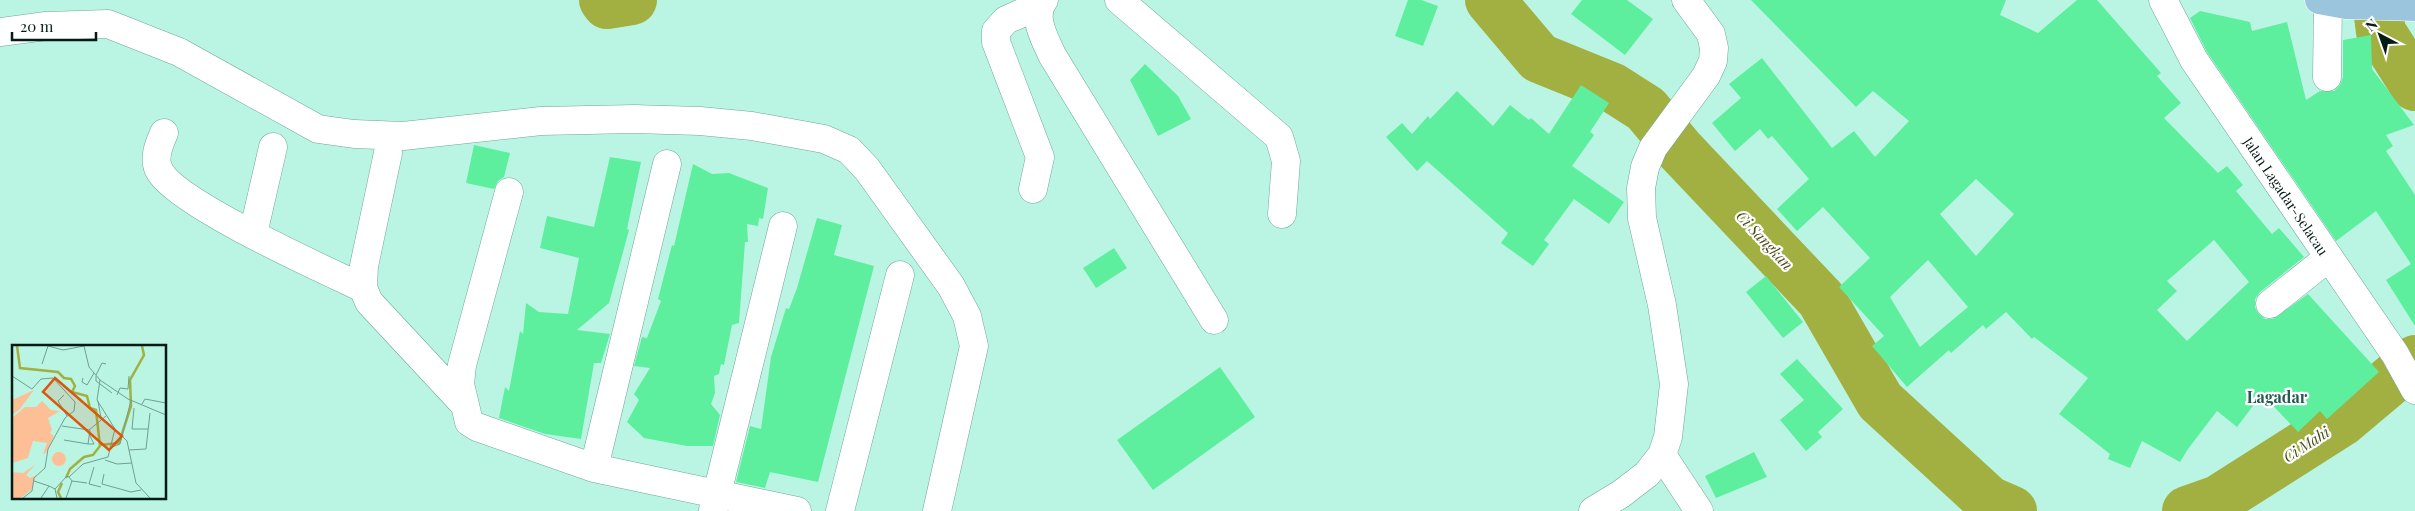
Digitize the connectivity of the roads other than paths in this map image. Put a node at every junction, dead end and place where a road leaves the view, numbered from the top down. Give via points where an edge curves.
1 (1119, 0) edge
2 (2163, 0) edge
3 (1688, 1) edge
4 (2331, 2) edge
5 (1042, 3) edge
6 (2415, 7) edge
7 (0, 32) edge
8 (2327, 77) dead end
9 (164, 133) dead end
10 (273, 148) dead end
11 (388, 153) dead end
12 (667, 164) dead end
13 (1033, 189) dead end
14 (509, 192) dead end
15 (1282, 214) dead end
16 (782, 226) dead end
17 (253, 234) junction
18 (2328, 258) junction
19 (900, 275) dead end
20 (363, 288) junction
21 (2270, 304) dead end
22 (1214, 320) dead end
23 (2412, 385) edge
24 (464, 404) junction
25 (1662, 455) junction
26 (594, 468) junction
27 (715, 502) edge
28 (797, 511) edge
29 (840, 511) edge
30 (937, 511) edge
31 (1593, 511) edge
32 (1700, 511) edge

1 - 15 street via 1279,137 1286,161
2 - 18 street, Jalan Lagadar-Selacau via 2194,60
3 - 25 street via 1711,34 1714,54 1706,76 1661,136 1645,167 1641,197 1642,218 1667,330 1674,384 1668,437
4 - 6 main road
4 - 8 street
5 - 13 street via 1006,20 996,31 996,42 1040,157
5 - 22 street via 1038,20 1052,55
7 - 30 street via 46,26 108,24 179,52 318,129 345,133 404,136 541,122 683,120 752,126 824,139 849,150 867,169 951,286 967,316 974,346
9 - 17 street via 156,159 159,170 168,181 186,196
10 - 17 street
11 - 20 street via 364,266
12 - 26 street
14 - 24 street via 462,365 460,384
16 - 27 street
17 - 20 street
18 - 21 street
18 - 23 street, Jalan Lagadar-Selacau via 2395,354
19 - 29 street
20 - 24 street via 369,302
24 - 26 street via 469,422 477,428
25 - 31 street via 1647,474
25 - 32 street
26 - 27 street
27 - 28 street

